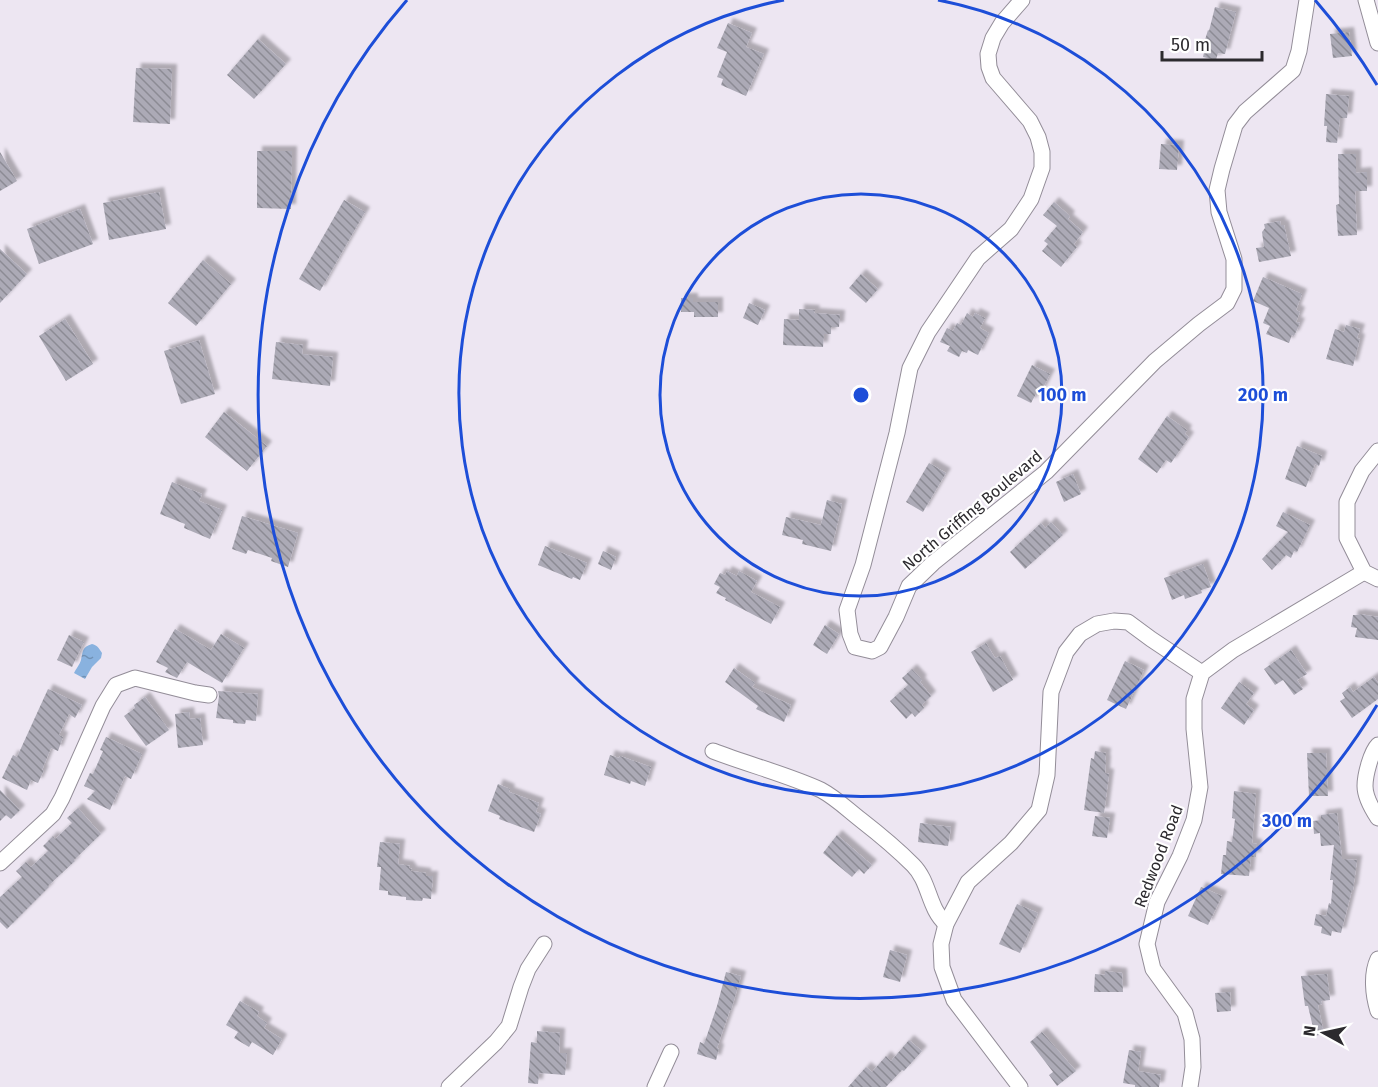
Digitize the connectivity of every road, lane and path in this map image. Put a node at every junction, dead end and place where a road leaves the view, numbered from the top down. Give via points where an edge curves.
1 (1022, 0) edge
2 (1307, 0) edge
3 (1366, 0) edge
4 (1378, 43) edge
5 (1378, 451) edge
6 (1364, 572) junction
7 (1378, 579) edge
8 (1202, 673) junction
9 (209, 695) dead end
10 (1378, 745) edge
11 (713, 751) dead end
12 (1378, 818) edge
13 (0, 863) edge
14 (946, 924) junction
15 (544, 944) dead end
16 (1378, 959) edge
17 (1376, 985) edge
18 (1378, 1011) edge
19 (671, 1052) dead end
20 (449, 1087) edge
21 (655, 1087) edge
22 (1020, 1087) edge
23 (1190, 1087) edge

1 - 2 street, North Griffing Boulevard via 993,38 989,67 993,78 1030,121 1042,152 1042,168 1031,199 1011,229 978,258 928,332 910,368 863,565 847,610 855,647 872,651 880,647 909,586 1046,472 1155,361 1227,303 1234,289 1234,259 1219,212 1217,190 1222,169 1235,125 1293,70
3 - 4 street
5 - 6 street via 1362,471 1347,502 1347,538
6 - 7 street
6 - 8 street via 1233,650
8 - 14 street via 1128,622 1097,624 1080,634 1066,652 1051,692 1047,775 1039,810 1011,843 968,882
8 - 23 street, Redwood Road via 1194,699 1200,787 1194,820 1157,902 1148,944 1153,969 1185,1013 1192,1039
9 - 13 street via 135,678 116,685 53,814
10 - 12 street via 1365,787
11 - 14 street via 822,791 841,803 916,868 938,917
14 - 22 street via 941,944 942,967 954,1000
15 - 20 street via 528,969 509,1026
16 - 17 street
17 - 18 street
19 - 21 street

